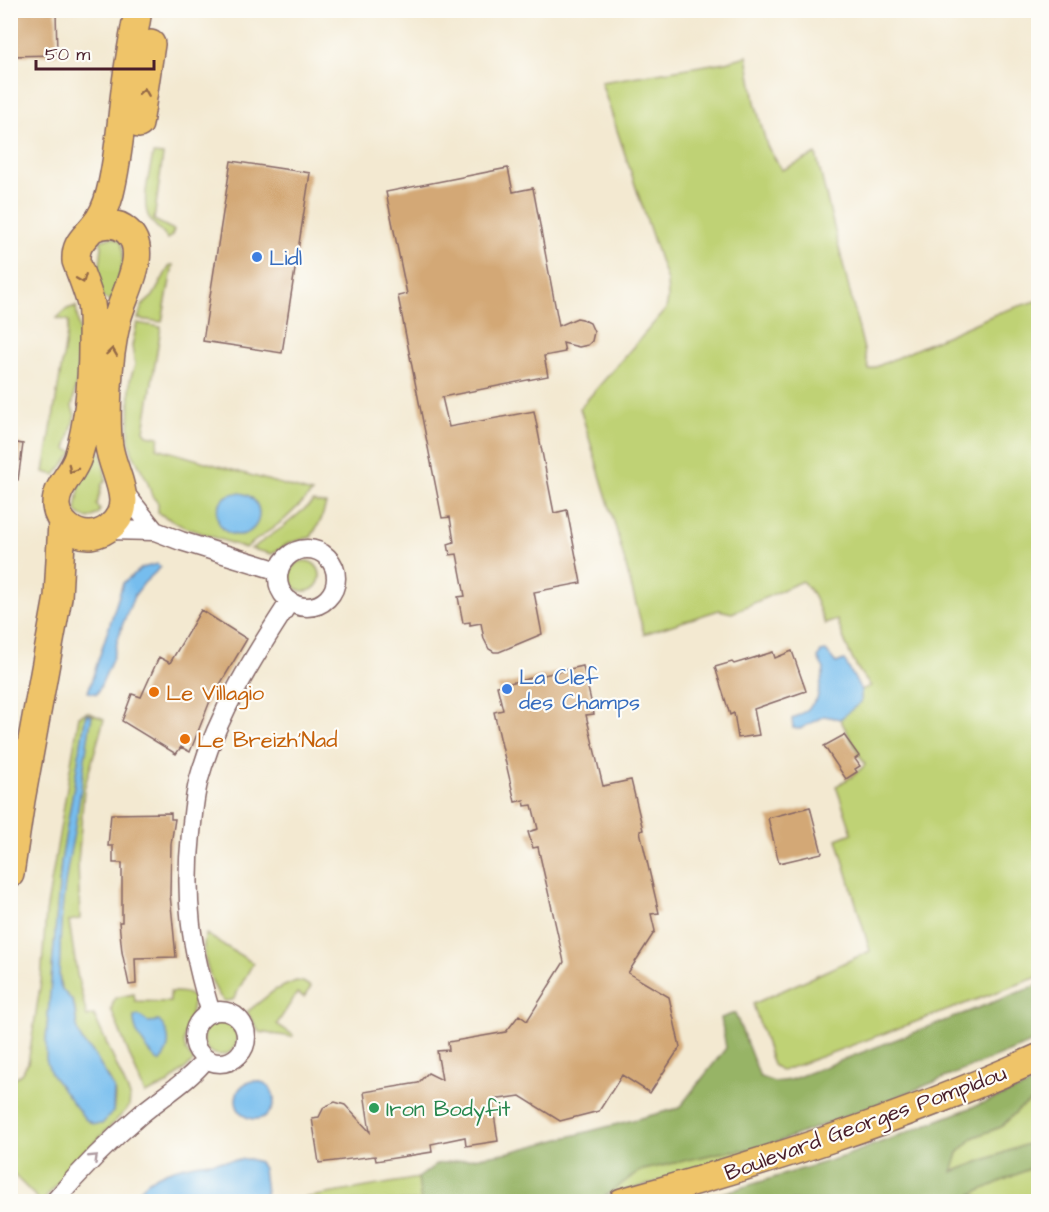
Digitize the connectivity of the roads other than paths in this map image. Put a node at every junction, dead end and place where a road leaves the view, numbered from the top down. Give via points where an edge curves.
1 (138, 10) edge
2 (156, 10) edge
3 (93, 228) junction
4 (129, 232) junction
5 (124, 492) junction
6 (62, 522) junction
7 (155, 531) junction
8 (101, 532) junction
9 (279, 571) junction
10 (58, 597) junction
11 (290, 601) junction
12 (10, 874) edge
13 (211, 1013) junction
14 (206, 1059) junction
15 (1038, 1059) edge
16 (1038, 1069) edge
17 (54, 1202) edge
18 (622, 1202) edge
19 (661, 1202) edge

1 - 3 main road via 110,192
4 -> 2 main road via 126,202
3 - 4 main road via 110,224
3 -> 6 main road via 80,240 75,253 91,307 92,360 84,436 75,465 56,500
5 -> 4 main road via 114,470 107,418 117,322 138,258
5 - 7 street
5 - 8 main road via 122,512 115,523
6 - 8 main road via 77,534
6 - 10 main road
7 - 8 street
7 - 9 street
8 - 10 main road via 77,558
9 - 11 street via 280,588
9 - 11 street via 288,556 303,549 320,552 334,567 334,588 326,599 308,606
10 - 12 main road
11 - 13 street via 230,700 195,796 188,900 192,940
13 - 14 street via 198,1023 195,1031 196,1047
13 - 14 street via 234,1015 243,1025 246,1038 244,1047 232,1060 224,1063
17 -> 14 street via 110,1142
15 - 18 main road, Boulevard Georges Pompidou via 810,1146
16 - 19 main road, Boulevard Georges Pompidou via 803,1159

